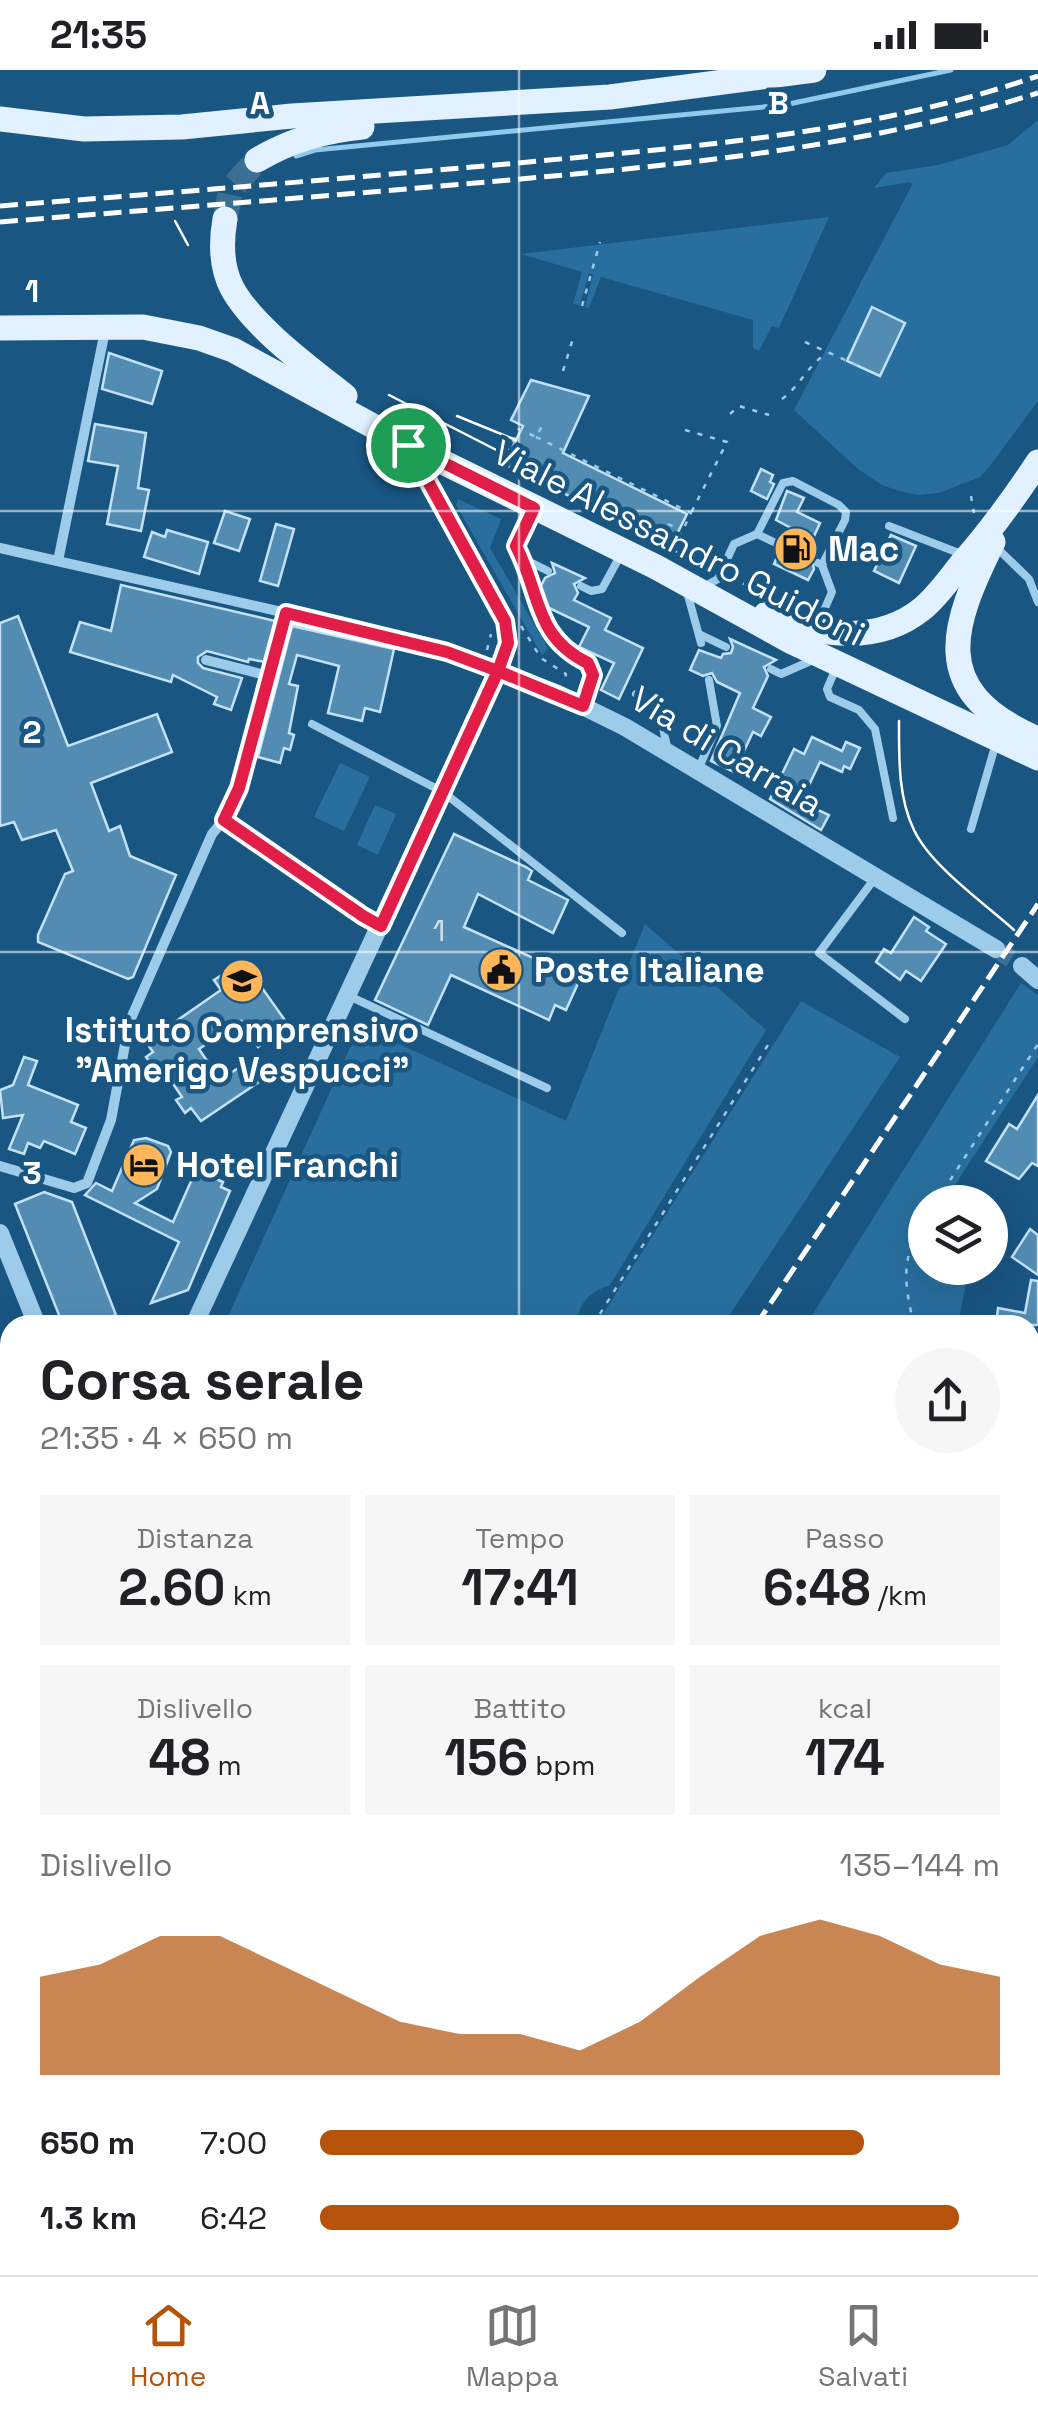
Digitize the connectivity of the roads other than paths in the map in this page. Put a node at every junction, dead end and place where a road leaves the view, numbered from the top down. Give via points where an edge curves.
1 (814, 70) edge
2 (610, 98) junction
3 (0, 110) edge
4 (0, 119) edge
5 (67, 128) junction
6 (257, 160) tunnel mouth
7 (225, 219) tunnel mouth
8 (106, 325) junction
9 (0, 328) edge
10 (408, 445) junction
11 (1038, 462) edge
12 (1010, 506) junction
13 (534, 508) junction
14 (889, 526) dead end
15 (757, 534) junction
16 (992, 542) junction
17 (780, 545) dead end
18 (0, 548) edge
19 (622, 551) junction
20 (959, 553) junction
21 (522, 558) junction
22 (58, 560) junction
23 (548, 571) dead end
24 (701, 580) junction
25 (581, 586) dead end
26 (1038, 602) edge
27 (286, 613) junction
28 (836, 633) junction
29 (726, 647) dead end
30 (206, 660) dead end
31 (829, 660) junction
32 (772, 669) dead end
33 (498, 671) junction
34 (269, 676) junction
35 (709, 680) dead end
36 (636, 694) dead end
37 (583, 706) junction
38 (312, 724) dead end
39 (1002, 732) junction
40 (1038, 738) edge
41 (668, 752) junction
42 (1038, 758) edge
43 (698, 770) junction
44 (443, 792) junction
45 (893, 818) dead end
46 (224, 820) junction
47 (971, 830) dead end
48 (875, 878) junction
49 (381, 926) junction
50 (622, 933) dead end
51 (996, 949) tunnel mouth
52 (1022, 966) tunnel mouth
53 (1038, 980) edge
54 (348, 996) junction
55 (905, 1019) dead end
56 (547, 1088) dead end
57 (0, 1166) edge
58 (0, 1234) edge
59 (32, 1315) edge
60 (199, 1315) edge

1 - 2 main road
2 - 5 main road via 182,127
2 - 6 main road via 335,130 285,143
3 - 5 lane
4 - 5 main road
7 - 10 main road via 226,270 245,306
8 - 9 main road, Viale Alessandro Guidoni
8 - 10 main road, Viale Alessandro Guidoni via 159,329 233,350
8 - 22 street
10 - 13 main road, Viale Alessandro Guidoni
10 - 33 street via 505,621 508,643
11 - 12 main road
12 - 16 main road
12 - 20 main road
13 - 19 main road, Viale Alessandro Guidoni
13 - 21 lane via 516,546
14 - 20 lane
15 - 17 lane
15 - 24 lane via 734,544
15 - 28 lane via 784,483 793,481 846,512 820,564 832,592 820,623
16 - 26 lane via 1029,578
16 - 39 main road via 963,606 957,649 965,676
18 - 22 street, Via di Carraia
19 - 24 main road, Viale Alessandro Guidoni via 661,553
19 - 25 lane via 602,589
20 - 28 main road via 934,598 908,618 876,631
21 - 23 lane
21 - 37 lane via 552,636 592,668
22 - 27 street, Via di Carraia
24 - 28 main road via 781,620
24 - 29 lane via 700,639
24 - 31 main road, Viale Alessandro Guidoni
27 - 33 street, Via di Carraia
27 - 34 street
30 - 34 street
31 - 32 lane via 781,674
31 - 39 main road, Viale Alessandro Guidoni
31 - 45 lane via 830,696 866,715 875,729
33 - 37 street, Via di Carraia
33 - 44 street
34 - 46 street
35 - 43 lane via 716,726
36 - 41 lane via 659,710
37 - 41 street, Via di Carraia
38 - 44 lane
39 - 40 main road, Viale Alessandro Guidoni
39 - 42 main road, Viale Alessandro Guidoni
39 - 47 lane
41 - 43 street, Via di Carraia
43 - 48 street, Via di Carraia
44 - 49 street
44 - 50 lane
46 - 49 street
46 - 57 street via 128,1022 111,1120 86,1183 74,1188
48 - 51 street, Via di Carraia
48 - 55 lane via 819,954
49 - 54 street
52 - 53 street
54 - 56 lane
54 - 60 street
58 - 59 street

